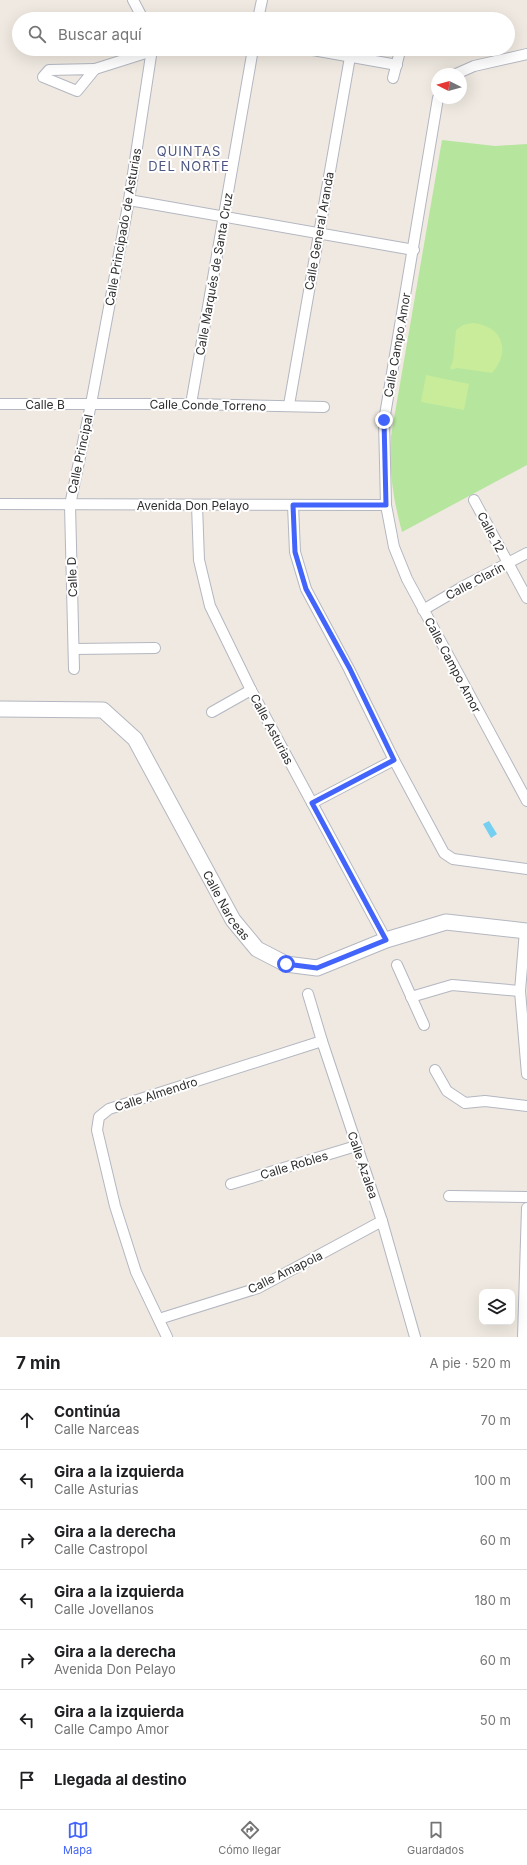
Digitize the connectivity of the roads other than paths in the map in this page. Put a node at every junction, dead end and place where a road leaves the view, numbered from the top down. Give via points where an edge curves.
1 (133, 0) edge
2 (262, 0) edge
3 (139, 12) edge
4 (259, 12) edge
5 (527, 54) edge
6 (134, 56) edge
7 (151, 56) edge
8 (252, 56) edge
9 (345, 56) edge
10 (350, 57) junction
11 (95, 69) dead end
12 (467, 69) edge
13 (393, 78) dead end
14 (437, 104) edge
15 (129, 200) junction
16 (224, 217) junction
17 (319, 234) junction
18 (414, 250) junction
19 (0, 404) edge
20 (91, 404) junction
21 (191, 404) junction
22 (289, 405) junction
23 (324, 407) dead end
24 (474, 500) dead end
25 (0, 504) edge
26 (70, 505) junction
27 (197, 505) junction
28 (293, 505) junction
29 (386, 505) junction
30 (527, 553) edge
31 (508, 564) junction
32 (527, 598) edge
33 (423, 610) junction
34 (155, 648) dead end
35 (74, 649) junction
36 (74, 669) dead end
37 (251, 690) junction
38 (0, 709) edge
39 (212, 712) dead end
40 (394, 760) junction
41 (527, 801) edge
42 (312, 803) junction
43 (527, 869) edge
44 (526, 931) edge
45 (386, 940) junction
46 (397, 965) dead end
47 (520, 991) junction
48 (308, 994) dead end
49 (412, 996) junction
50 (424, 1025) dead end
51 (322, 1041) junction
52 (435, 1070) dead end
53 (527, 1074) edge
54 (527, 1106) edge
55 (356, 1146) junction
56 (231, 1184) dead end
57 (449, 1196) dead end
58 (527, 1196) edge
59 (527, 1208) edge
60 (382, 1221) junction
61 (159, 1319) junction
62 (167, 1337) edge
63 (415, 1337) edge
64 (523, 1337) edge

1 - 3 street
2 - 4 street
5 - 12 street
6 - 11 street
7 - 15 street, Calle Principado de Asturias
8 - 16 street, Calle Marqués de Santa Cruz
9 - 10 street
10 - 13 street via 398,60
10 - 17 street, Calle General Aranda
14 - 18 street, Calle Campo Amor
15 - 16 street
15 - 20 street, Calle Principado de Asturias
16 - 17 street
16 - 21 street, Calle Marqués de Santa Cruz
17 - 18 street
17 - 22 street, Calle General Aranda
18 - 29 street, Calle Campo Amor via 384,420
19 - 20 street, Calle B
20 - 21 street, Calle Conde Torreno
20 - 26 street, Calle Principal
21 - 22 street, Calle Conde Torreno
22 - 23 street, Calle Conde Torreno
24 - 31 street, Calle 12
25 - 26 street, Avenida Don Pelayo
26 - 27 street, Avenida Don Pelayo
26 - 35 street, Calle D
27 - 28 street, Avenida Don Pelayo
27 - 37 street, Calle Asturias via 199,560 210,606
28 - 29 street, Avenida Don Pelayo
28 - 40 street via 295,552 306,589 350,669
29 - 33 street, Calle Campo Amor via 394,547
30 - 31 street, Calle Clarín
31 - 32 street, Calle 12
31 - 33 street, Calle Clarín
33 - 41 street, Calle Campo Amor
34 - 35 street
35 - 36 street, Calle D
37 - 39 street
37 - 42 street, Calle Asturias
38 - 45 street, Calle Narceas via 103,710 135,739 233,920 257,948 286,964 317,968
40 - 42 street
40 - 43 street via 448,857
42 - 45 street, Calle Asturias
44 - 45 street, Calle Narceas via 446,922
44 - 47 street
46 - 49 street
47 - 49 street via 452,985
47 - 53 street
48 - 51 street, Calle Azalea
49 - 50 street
51 - 55 street, Calle Azalea
51 - 61 street, Calle Almendro via 109,1109 99,1117 97,1130 115,1206 136,1272
52 - 54 street via 447,1091 464,1103
55 - 56 street, Calle Robles
55 - 60 street, Calle Azalea
57 - 58 street
59 - 64 street
60 - 61 street, Calle Amapola via 258,1288
60 - 63 street, Calle Azalea
61 - 62 street, Calle Almendro

